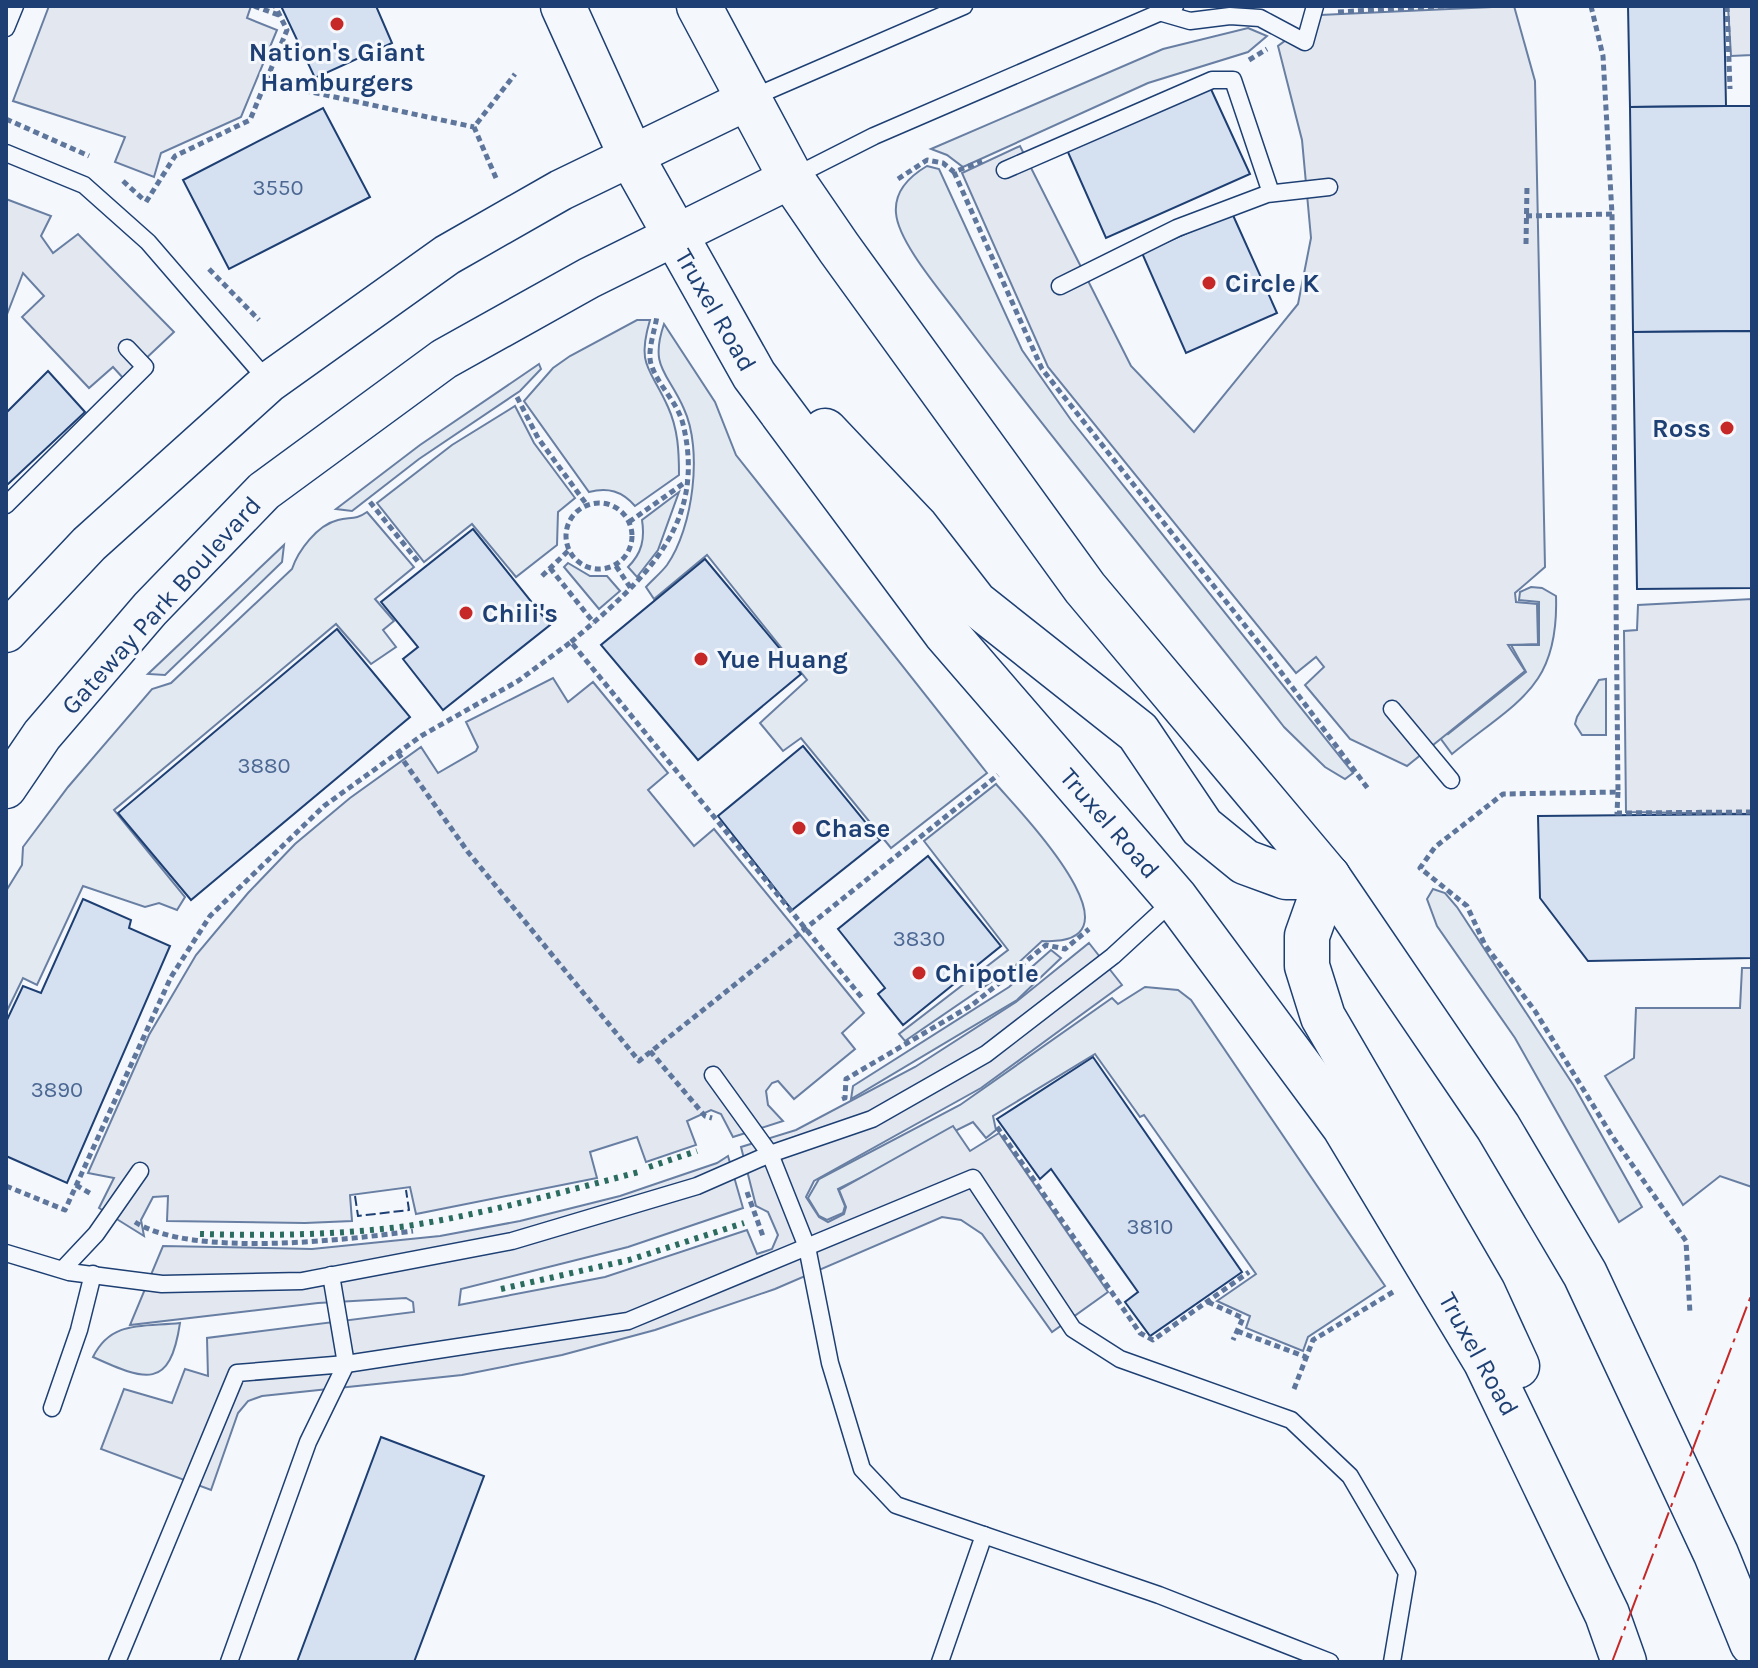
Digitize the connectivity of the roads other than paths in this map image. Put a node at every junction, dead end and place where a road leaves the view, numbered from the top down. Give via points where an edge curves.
1 (15, 6) edge
2 (563, 6) edge
3 (699, 6) edge
4 (964, 6) edge
5 (1315, 6) edge
6 (1167, 8) edge
7 (6, 28) edge
8 (747, 100) junction
9 (6, 153) edge
10 (631, 156) junction
11 (1005, 170) dead end
12 (791, 178) junction
13 (1329, 187) dead end
14 (1271, 193) junction
15 (674, 239) junction
16 (1060, 286) dead end
17 (728, 326) junction
18 (127, 348) dead end
19 (269, 382) junction
20 (6, 505) edge
21 (6, 632) edge
22 (1392, 709) dead end
23 (1451, 780) dead end
24 (6, 788) edge
25 (1328, 877) junction
26 (1176, 899) junction
27 (713, 1075) dead end
28 (770, 1154) junction
29 (140, 1171) dead end
30 (807, 1247) junction
31 (6, 1253) edge
32 (64, 1268) junction
33 (93, 1274) junction
34 (331, 1275) junction
35 (346, 1364) junction
36 (52, 1408) dead end
37 (1540, 1470) junction
38 (984, 1535) junction
39 (1752, 1643) edge
40 (117, 1662) edge
41 (229, 1662) edge
42 (940, 1662) edge
43 (1330, 1662) edge
44 (1392, 1662) edge
45 (1624, 1662) edge

1 - 7 lane
2 - 10 main road, Truxel Road
3 - 8 main road
4 - 8 lane
5 - 6 lane via 1305,42 1260,18 1190,21
6 - 12 lane via 874,136
8 - 10 street
8 - 12 main road
9 - 19 lane via 84,185 148,242
10 - 15 main road, Truxel Road
10 - 19 street via 447,255
11 - 14 lane via 1212,80 1233,80
12 - 15 street, Gateway Park Boulevard
12 - 25 main road via 1085,588
13 - 14 lane
14 - 16 lane via 1177,228
15 - 17 main road, Truxel Road
15 - 24 street, Gateway Park Boulevard via 589,278 444,359 264,491 150,609 42,735
17 - 25 main road via 916,527 975,603 1138,732 1202,827 1245,862 1286,877
17 - 26 main road, Truxel Road via 754,375 945,632
18 - 20 lane via 145,367
19 - 21 street via 89,544
22 - 23 lane
25 - 37 main road via 1307,936 1307,966 1323,1017 1483,1292 1536,1407
25 - 39 main road via 1498,1127 1585,1274
26 - 28 lane via 1113,956 986,1054 872,1119
26 - 37 main road, Truxel Road via 1344,1126 1486,1362
27 - 28 lane
28 - 30 lane
28 - 34 lane via 697,1186 512,1241
29 - 32 lane
30 - 35 lane via 628,1321
30 - 38 lane via 830,1363 862,1469 896,1505
30 - 44 lane via 973,1178 1073,1329 1120,1359 1291,1420 1350,1476 1407,1573
31 - 32 lane
32 - 33 lane
33 - 34 lane via 162,1284 302,1281
33 - 36 lane
34 - 35 lane
35 - 40 lane via 237,1373
35 - 41 lane via 308,1442
37 - 45 main road, Truxel Road
38 - 42 lane
38 - 43 lane

